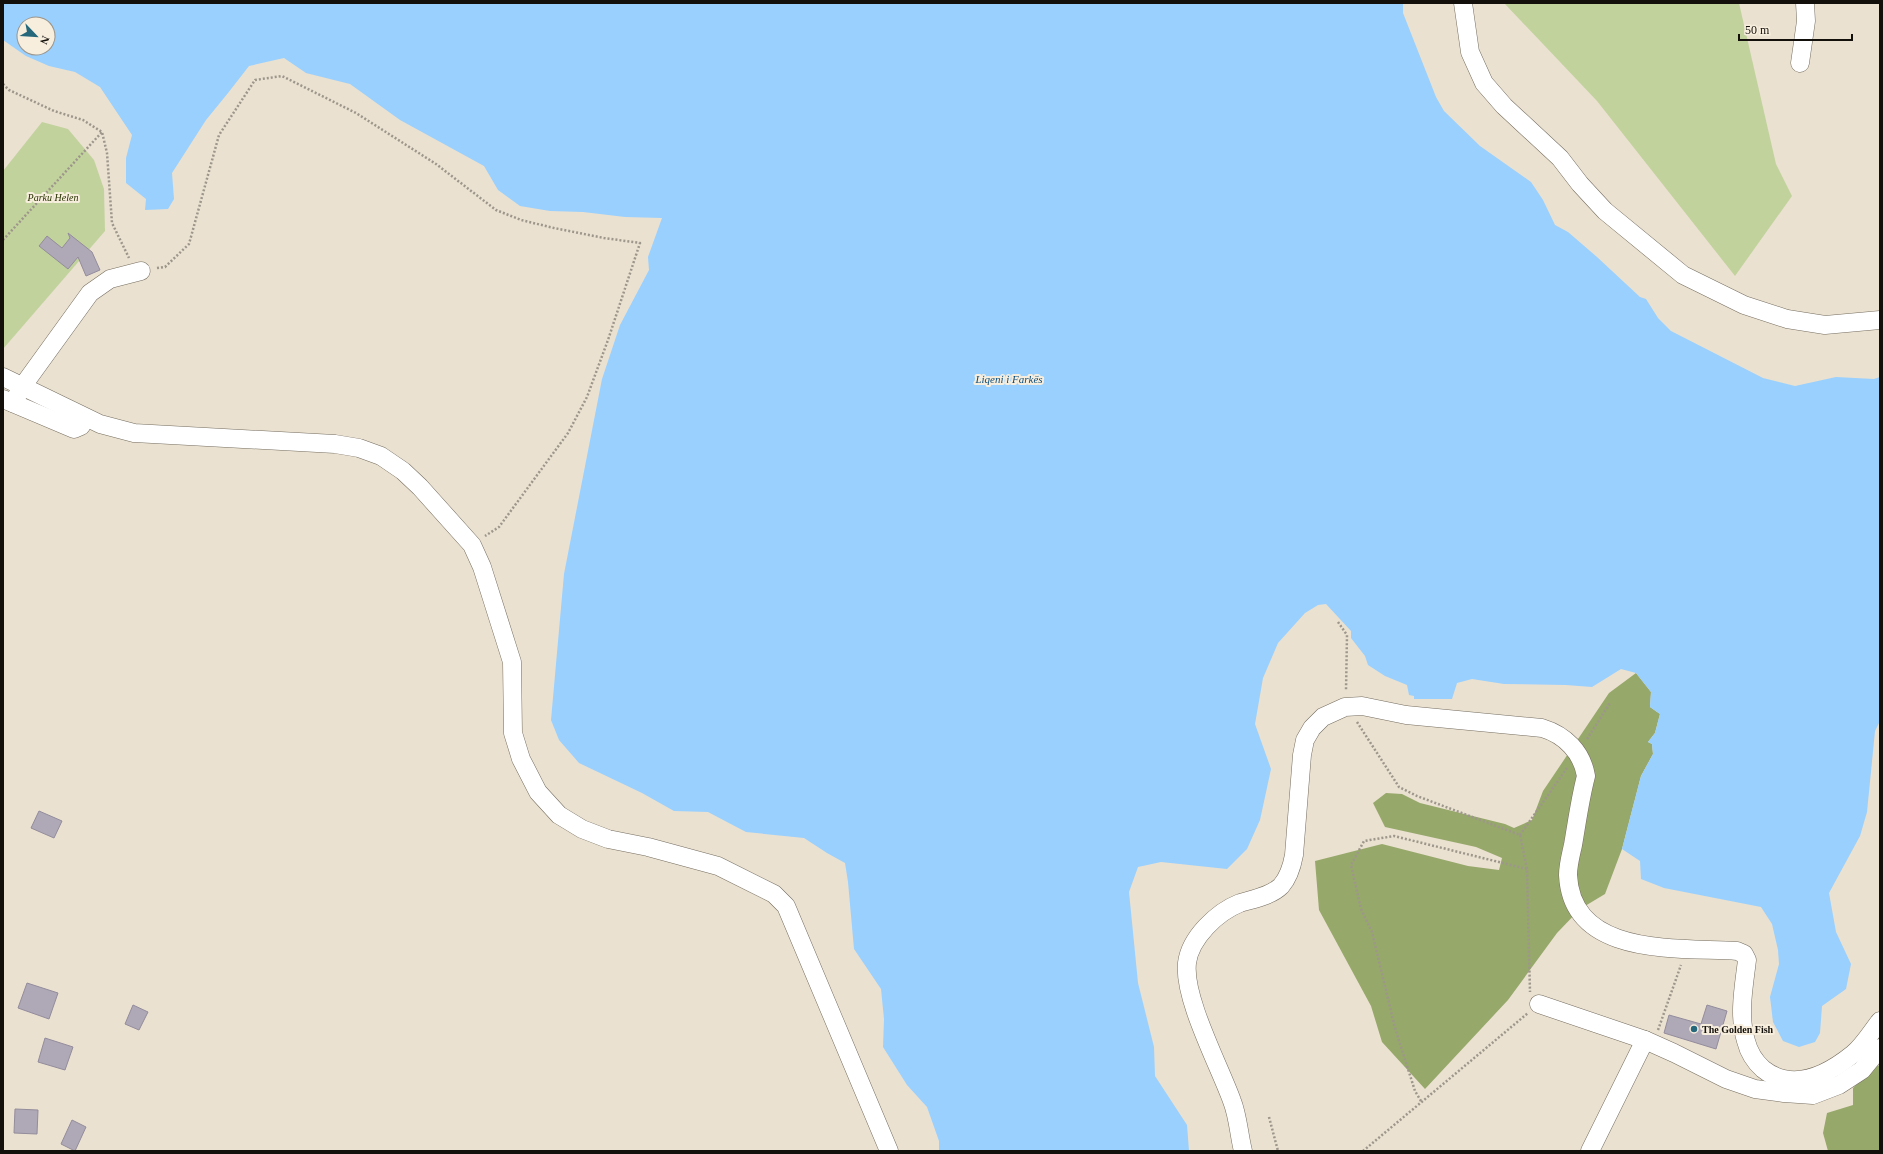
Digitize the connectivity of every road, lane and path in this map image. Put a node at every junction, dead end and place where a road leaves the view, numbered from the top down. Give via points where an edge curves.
1 (1463, 3) edge
2 (1804, 3) edge
3 (1800, 62) dead end
4 (3, 84) edge
5 (102, 132) junction
6 (3, 240) edge
7 (141, 271) junction
8 (1880, 320) edge
9 (3, 378) edge
10 (22, 387) junction
11 (8, 401) edge
12 (86, 418) junction
13 (472, 545) junction
14 (1338, 622) dead end
15 (1345, 707) junction
16 (1526, 869) junction
17 (1686, 949) junction
18 (1539, 1004) junction
19 (1663, 1018) dead end
20 (1880, 1021) edge
21 (1645, 1040) junction
22 (1880, 1048) edge
23 (1421, 1101) junction
24 (1269, 1118) dead end
25 (889, 1151) edge
26 (1243, 1151) edge
27 (1278, 1151) edge
28 (1363, 1151) edge
29 (1590, 1151) edge

1 - 8 street via 1470,52 1484,83 1504,106 1560,158 1605,210 1683,275 1744,305 1787,319 1825,325
2 - 3 street via 1806,21
4 - 5 path via 9,90 54,111 83,120
5 - 6 path
5 - 7 path via 107,154 112,223 128,257
7 - 10 street via 110,279 90,293
7 - 13 path via 165,267 189,244 219,135 254,80 282,76 356,113 436,164 496,210 534,223 640,243 590,390 568,433 500,527
9 - 10 street
10 - 11 street
10 - 12 street
11 - 12 street via 74,429 81,426
12 - 13 street via 134,433 359,448 382,456 403,471
13 - 25 street via 482,568 512,662 514,733 521,759 538,792 559,815 582,829 608,839 718,866 774,894 786,906
14 - 15 path via 1347,635
15 - 16 path via 1361,727 1399,787 1520,835
15 - 17 street via 1362,706 1406,714 1542,728 1556,732 1577,754 1584,765 1586,776 1568,873 1570,891 1575,904 1589,923 1606,933 1656,947
15 - 26 street via 1323,718 1312,728 1305,740 1291,870 1281,886 1269,894 1237,904 1220,914 1194,944 1187,962 1187,977 1197,1016 1232,1102
16 - 18 path via 1530,993
16 - 23 path via 1394,836 1364,841 1351,865 1361,909 1372,932 1395,1028 1415,1091
17 - 19 path
17 - 20 street via 1738,951 1744,954 1747,960 1742,1023 1745,1040 1752,1057 1773,1076 1789,1082 1805,1080 1829,1071 1854,1053
18 - 21 street
18 - 23 path
21 - 22 street via 1726,1079 1755,1089 1813,1095 1839,1085 1862,1070
21 - 29 street
23 - 28 path
24 - 27 path

